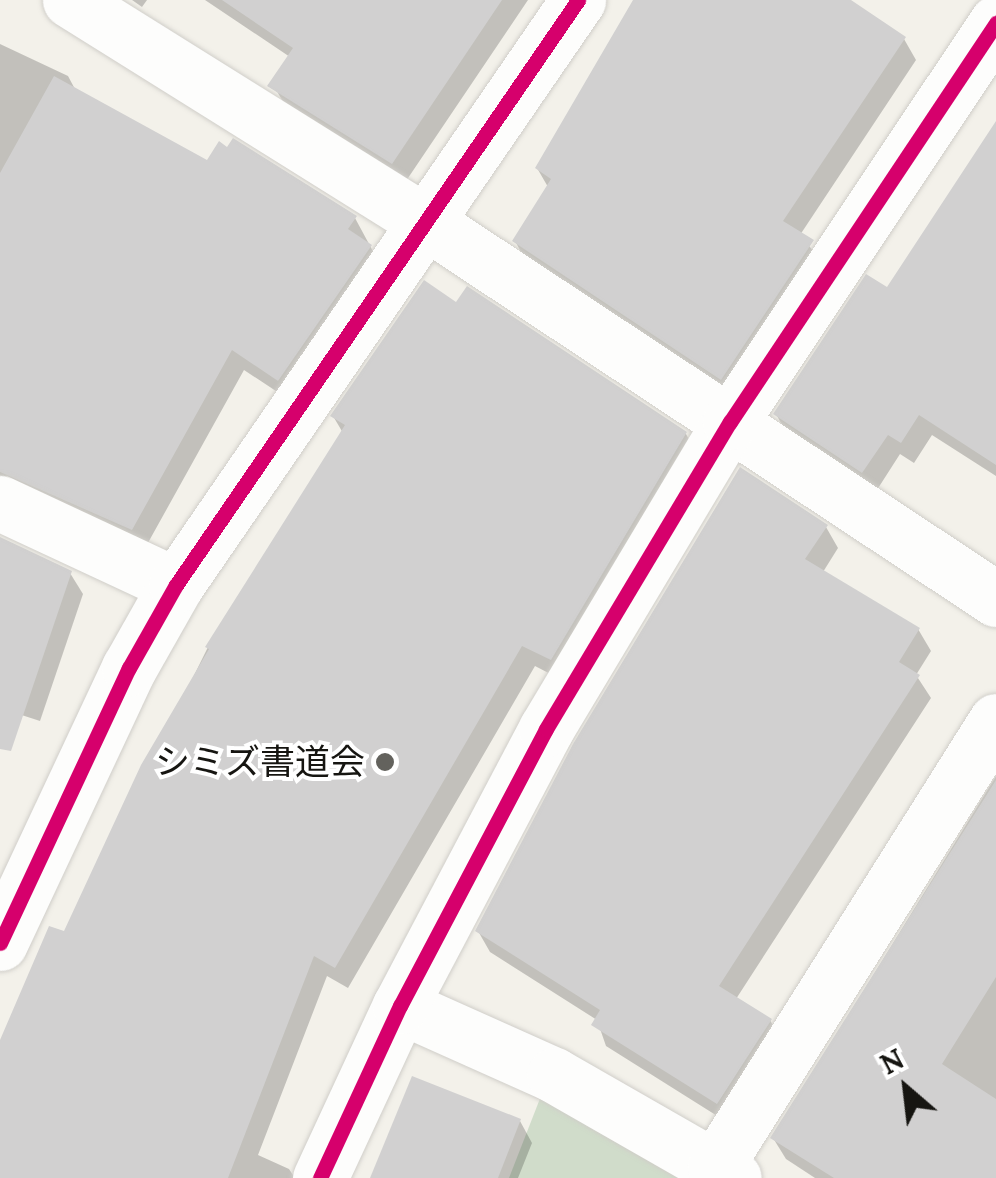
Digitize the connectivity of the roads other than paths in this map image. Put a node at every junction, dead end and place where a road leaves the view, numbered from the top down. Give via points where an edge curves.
1 (70, 0) edge
2 (578, 0) edge
3 (996, 23) edge
4 (429, 224) junction
5 (730, 422) junction
6 (0, 502) edge
7 (176, 586) junction
8 (996, 599) edge
9 (996, 721) edge
10 (0, 943) edge
11 (400, 1006) junction
12 (724, 1172) edge
13 (320, 1178) edge

1 - 4 street
2 - 4 street
3 - 5 street
4 - 5 street
4 - 7 street
5 - 8 street
5 - 11 street via 546,729
6 - 7 street
7 - 10 street via 129,668
9 - 12 street
11 - 12 street via 554,1076
11 - 13 street

